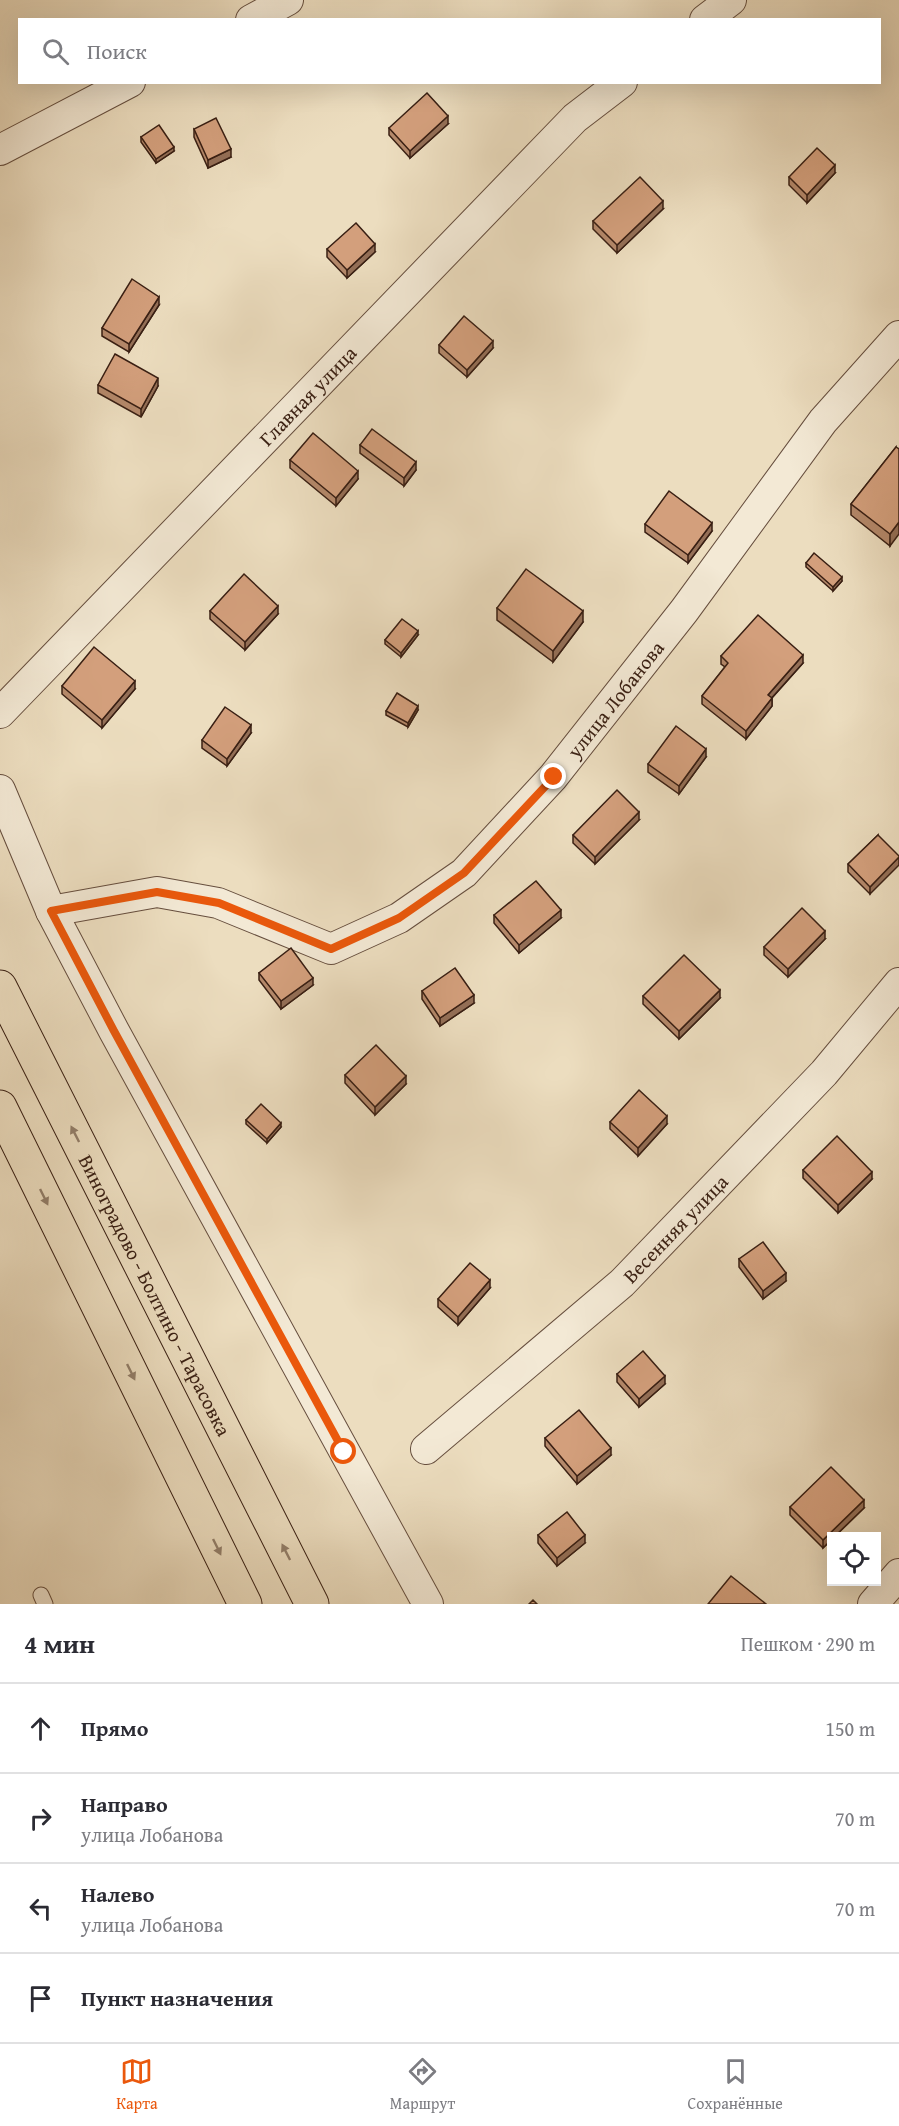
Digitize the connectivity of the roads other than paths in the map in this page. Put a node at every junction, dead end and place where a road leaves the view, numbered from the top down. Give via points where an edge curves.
1 (731, 0) edge
2 (708, 18) edge
3 (126, 84) edge
4 (619, 84) edge
5 (0, 150) edge
6 (899, 336) edge
7 (0, 713) edge
8 (0, 790) edge
9 (51, 911) junction
10 (899, 983) edge
11 (0, 987) edge
12 (0, 1107) edge
13 (426, 1449) dead end
14 (899, 1574) edge
15 (245, 1604) edge
16 (312, 1604) edge
17 (428, 1604) edge
18 (873, 1604) edge

1 - 2 street
3 - 5 street
4 - 7 street, Главная улица via 575,118
6 - 9 street, улица Лобанова via 823,421 684,611 554,777 464,873 399,918 331,949 219,903 157,892
8 - 9 street
9 - 17 street
10 - 13 street, Весенняя улица via 824,1073 622,1283
16 -> 11 main road, Виноградово - Болтино - Тарасовка
12 -> 15 main road
14 - 18 street

